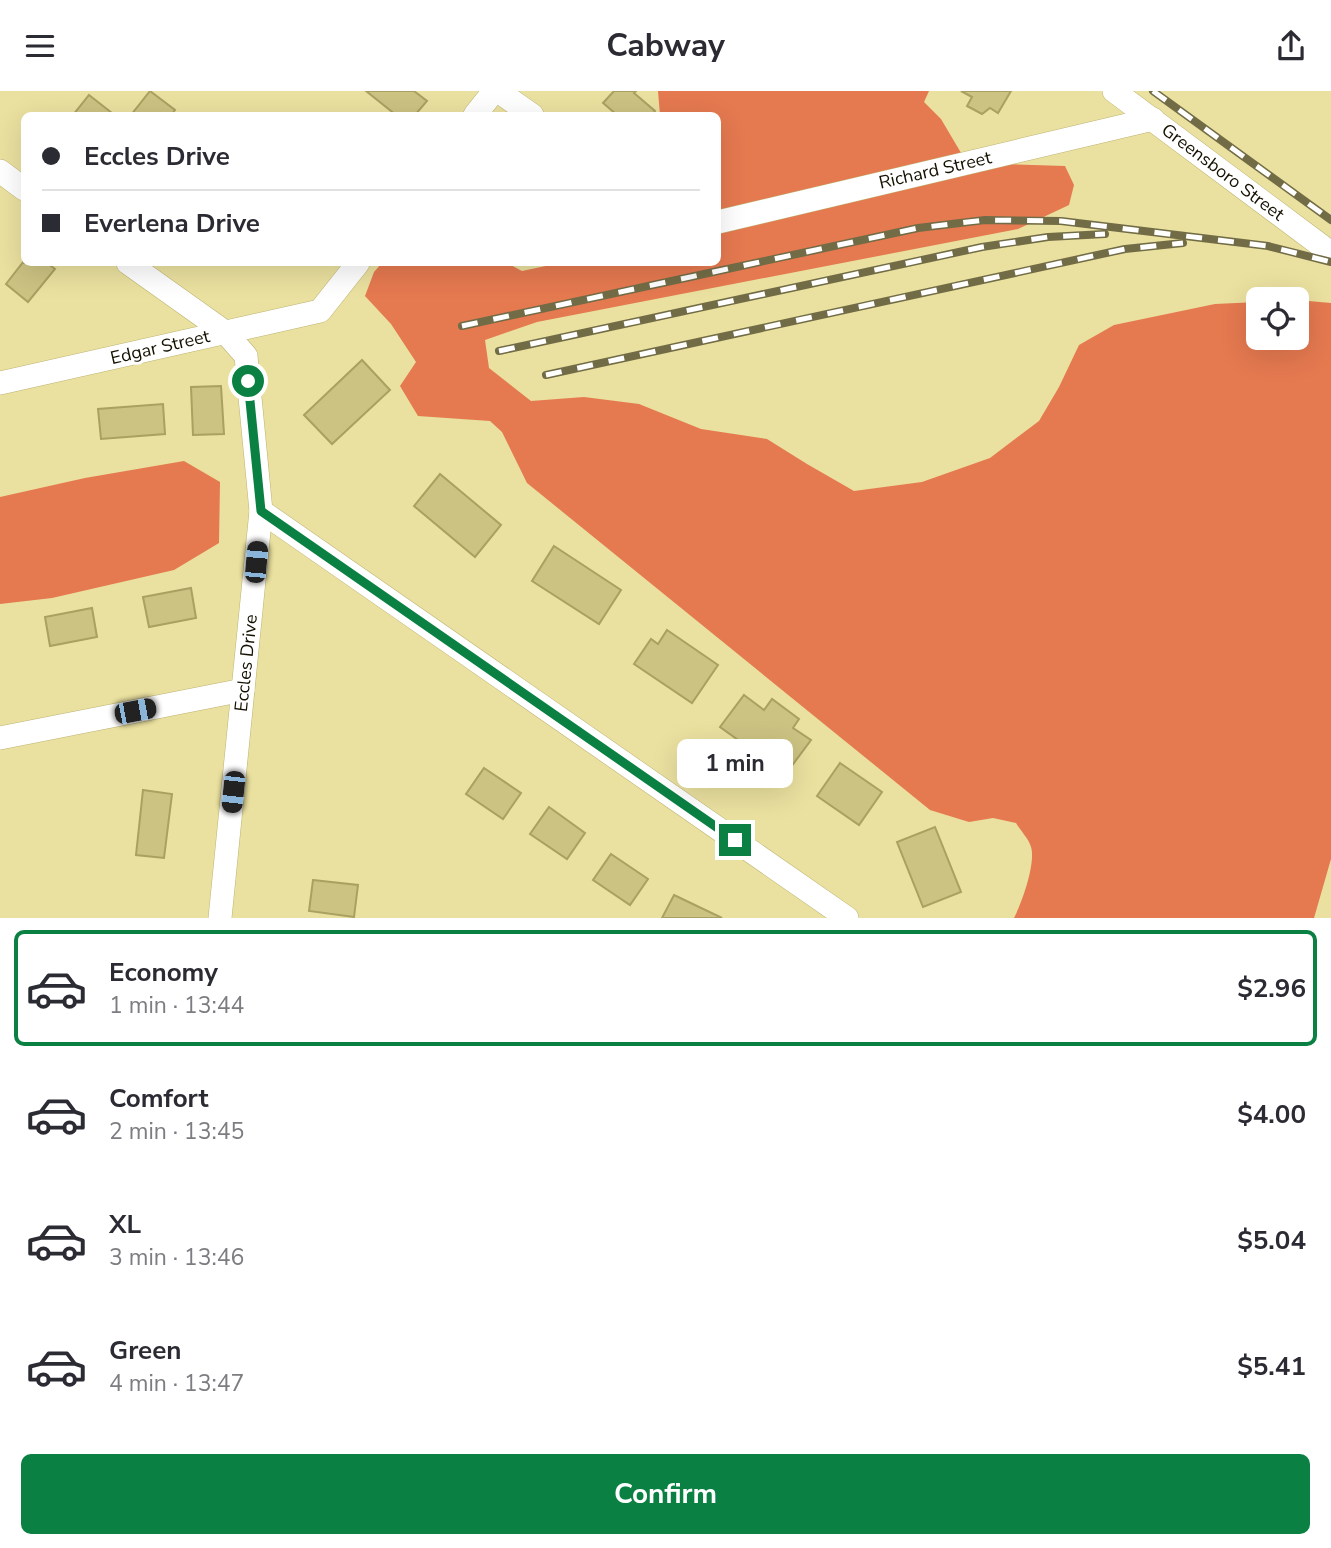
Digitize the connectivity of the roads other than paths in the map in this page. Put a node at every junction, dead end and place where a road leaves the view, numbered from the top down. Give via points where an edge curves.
1 (496, 91) edge
2 (1114, 91) edge
3 (478, 112) edge
4 (528, 112) edge
5 (1153, 119) junction
6 (0, 171) edge
7 (21, 187) edge
8 (721, 221) edge
9 (1331, 253) edge
10 (132, 266) edge
11 (356, 266) edge
12 (225, 332) junction
13 (0, 383) edge
14 (261, 511) junction
15 (243, 690) junction
16 (0, 738) edge
17 (220, 918) edge
18 (847, 918) edge

1 - 3 street
1 - 4 street
2 - 5 street, Greensboro Street
5 - 8 street, Richard Street
5 - 9 street, Greensboro Street
6 - 7 street
10 - 12 street, Eccles Drive
11 - 12 street, Edgar Street via 320,310
12 - 13 street, Edgar Street
12 - 14 street, Eccles Drive via 246,356
14 - 15 street, Eccles Drive
14 - 18 street
15 - 16 street
15 - 17 street, Eccles Drive

